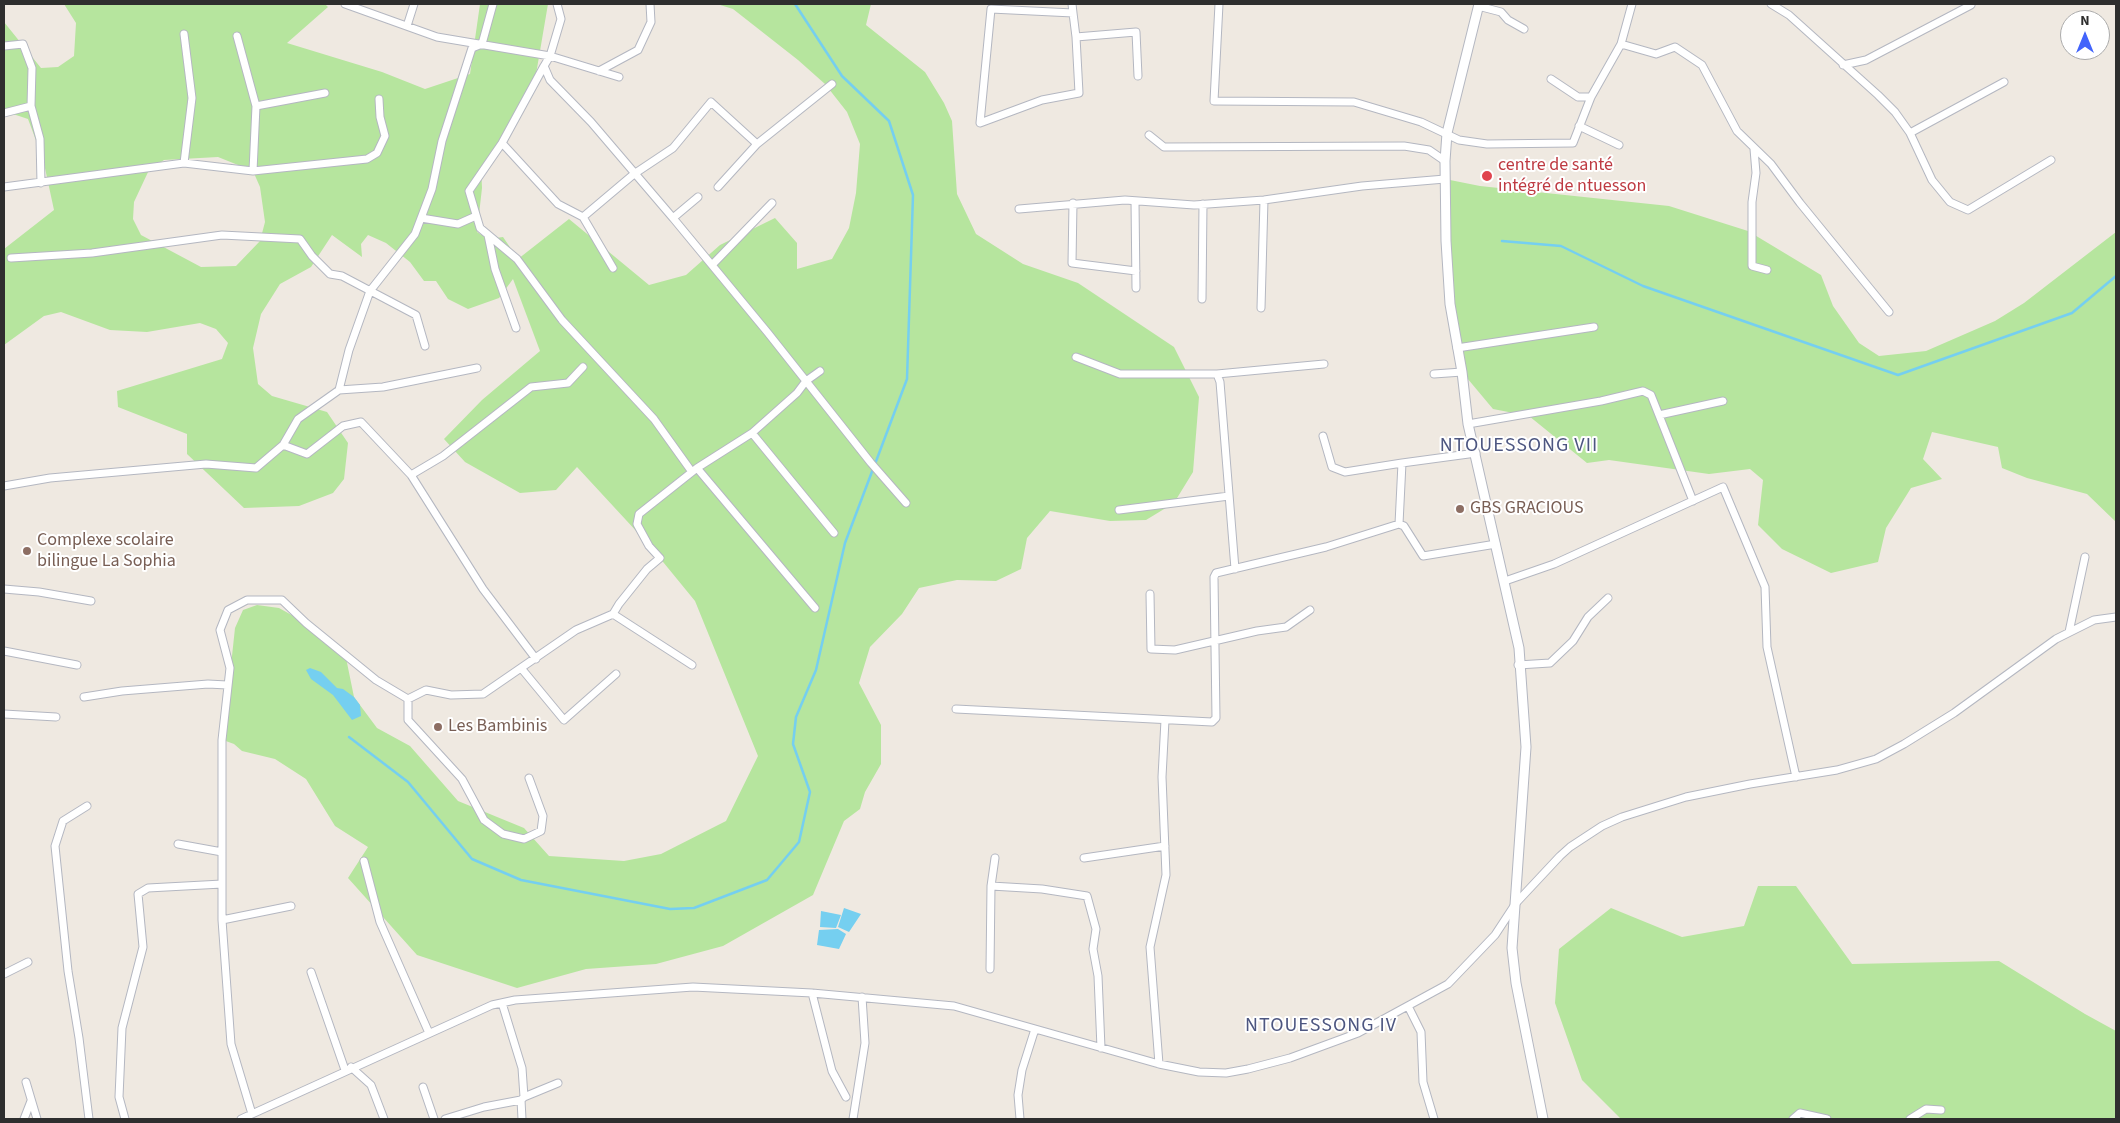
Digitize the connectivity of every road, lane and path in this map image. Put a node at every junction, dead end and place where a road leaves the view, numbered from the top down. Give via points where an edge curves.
1 (345, 4) edge
2 (414, 4) edge
3 (493, 4) edge
4 (557, 4) edge
5 (650, 4) edge
6 (1072, 4) edge
7 (1219, 4) edge
8 (1632, 4) edge
9 (1771, 4) edge
10 (1478, 5) edge
11 (1971, 6) dead end
12 (1073, 13) junction
13 (407, 26) junction
14 (1524, 29) dead end
15 (184, 34) dead end
16 (237, 36) dead end
17 (1076, 37) junction
18 (482, 44) junction
19 (1622, 44) junction
20 (4, 46) edge
21 (550, 56) junction
22 (1843, 65) junction
23 (544, 66) junction
24 (599, 71) junction
25 (1138, 76) dead end
26 (619, 77) dead end
27 (1551, 79) dead end
28 (2004, 82) dead end
29 (832, 84) dead end
30 (326, 92) dead end
31 (1591, 97) junction
32 (379, 99) dead end
33 (31, 106) junction
34 (256, 106) junction
35 (4, 113) edge
36 (1579, 126) junction
37 (1447, 133) junction
38 (1910, 133) junction
39 (1149, 135) dead end
40 (502, 143) junction
41 (756, 144) junction
42 (1619, 145) dead end
43 (1754, 149) junction
44 (2051, 160) dead end
45 (1445, 161) junction
46 (184, 164) junction
47 (253, 171) junction
48 (634, 174) junction
49 (1445, 179) junction
50 (41, 183) junction
51 (4, 187) edge
52 (718, 187) dead end
53 (698, 197) dead end
54 (1264, 200) junction
55 (1135, 201) junction
56 (1073, 203) junction
57 (772, 204) dead end
58 (1203, 204) junction
59 (1019, 209) dead end
60 (476, 216) junction
61 (583, 217) junction
62 (420, 218) junction
63 (673, 218) junction
64 (488, 235) junction
65 (11, 258) dead end
66 (712, 265) junction
67 (614, 268) dead end
68 (1767, 270) dead end
69 (1136, 271) junction
70 (1136, 288) dead end
71 (370, 291) junction
72 (1202, 299) dead end
73 (1261, 308) dead end
74 (1889, 312) dead end
75 (1594, 327) dead end
76 (516, 328) dead end
77 (425, 346) dead end
78 (1456, 348) junction
79 (1076, 357) dead end
80 (1324, 364) dead end
81 (477, 368) dead end
82 (583, 368) dead end
83 (820, 371) dead end
84 (1462, 372) junction
85 (1217, 374) junction
86 (1434, 374) dead end
87 (806, 381) junction
88 (339, 390) junction
89 (1723, 401) dead end
90 (1659, 415) junction
91 (1468, 424) junction
92 (752, 433) junction
93 (1323, 436) dead end
94 (283, 445) junction
95 (1476, 453) junction
96 (1402, 463) junction
97 (695, 470) junction
98 (411, 474) junction
99 (4, 486) edge
100 (1229, 496) junction
101 (1693, 501) junction
102 (906, 502) dead end
103 (1119, 510) dead end
104 (1399, 524) junction
105 (834, 534) dead end
106 (1496, 544) junction
107 (2085, 557) dead end
108 (1235, 569) junction
109 (1505, 581) junction
110 (4, 589) edge
111 (1150, 594) dead end
112 (1608, 598) dead end
113 (91, 601) dead end
114 (815, 608) dead end
115 (1310, 610) dead end
116 (613, 614) junction
117 (2116, 616) edge
118 (2069, 632) junction
119 (1216, 641) junction
120 (4, 651) edge
121 (536, 659) junction
122 (77, 665) dead end
123 (692, 665) dead end
124 (1519, 665) junction
125 (521, 668) junction
126 (616, 674) dead end
127 (227, 685) junction
128 (84, 697) dead end
129 (408, 699) junction
130 (956, 709) dead end
131 (4, 714) edge
132 (56, 717) dead end
133 (1165, 720) junction
134 (1796, 777) junction
135 (529, 778) dead end
136 (87, 806) dead end
137 (178, 844) dead end
138 (1165, 846) junction
139 (222, 852) junction
140 (995, 858) dead end
141 (1084, 858) dead end
142 (364, 860) dead end
143 (222, 884) junction
144 (992, 886) junction
145 (1516, 903) junction
146 (291, 906) dead end
147 (222, 920) junction
148 (28, 962) dead end
149 (990, 969) dead end
150 (311, 972) dead end
151 (4, 974) edge
152 (812, 993) junction
153 (862, 997) junction
154 (502, 1003) junction
155 (1408, 1006) junction
156 (1035, 1029) junction
157 (429, 1033) junction
158 (1100, 1048) junction
159 (1159, 1064) junction
160 (348, 1069) junction
161 (26, 1082) dead end
162 (558, 1083) dead end
163 (423, 1087) dead end
164 (846, 1097) dead end
165 (523, 1099) junction
166 (31, 1100) junction
167 (1941, 1110) dead end
168 (252, 1114) junction
169 (24, 1119) edge
170 (37, 1119) edge
171 (89, 1119) edge
172 (125, 1119) edge
173 (241, 1119) edge
174 (384, 1119) edge
175 (434, 1119) edge
176 (445, 1119) edge
177 (522, 1119) edge
178 (853, 1119) edge
179 (1020, 1119) edge
180 (1434, 1119) edge
181 (1543, 1119) edge
182 (1793, 1119) edge
183 (1827, 1119) edge
184 (1910, 1119) edge

1 - 13 street
2 - 13 street
3 - 18 street
4 - 21 street via 561,19
5 - 24 street via 652,22 638,50
6 - 12 street
7 - 37 street via 1214,101 1354,102 1402,115
8 - 19 street
9 - 22 street via 1789,15
10 - 14 street via 1501,12
10 - 37 street
11 - 22 street via 1866,60
12 - 17 street
12 - 17 street via 991,9 980,123 1042,100 1079,93
13 - 18 street via 438,38
15 - 46 street via 192,98
16 - 34 street
17 - 25 street via 1136,32
18 - 21 street
18 - 62 street via 472,48 442,141 432,189
19 - 31 street
19 - 43 street via 1656,54 1675,47 1702,65 1737,131
20 - 33 street via 23,44 32,68
21 - 23 street
21 - 24 street
22 - 38 street via 1878,95
23 - 40 street
23 - 48 street via 550,80 591,122
24 - 26 street
27 - 31 street via 1578,97
28 - 38 street
29 - 41 street
30 - 34 street
31 - 36 street
32 - 47 street via 385,136 377,153 367,159
33 - 35 street
33 - 50 street via 40,139
34 - 47 street
36 - 37 street via 1572,144 1468,142
36 - 42 street
37 - 45 street
38 - 44 street via 1932,180 1950,202 1968,210
39 - 45 street via 1164,147 1404,146 1430,150
40 - 60 street via 469,191
40 - 61 street via 558,204
41 - 48 street via 711,102 673,148
41 - 52 street
43 - 68 street via 1752,266
43 - 74 street via 1771,164
45 - 49 street
46 - 47 street
46 - 50 street
48 - 61 street
48 - 63 street
49 - 54 street via 1362,186
49 - 78 street via 1449,295
50 - 51 street
53 - 63 street
54 - 58 street
54 - 73 street
55 - 56 street
55 - 58 street
55 - 69 street
56 - 59 street
56 - 69 street via 1072,263
57 - 66 street
58 - 72 street
60 - 62 street via 458,224
60 - 64 street via 480,228
61 - 67 street
62 - 71 street via 415,234
63 - 66 street
64 - 76 street via 495,269
64 - 97 street via 517,259 562,320 654,419
65 - 71 street via 92,253 222,235 300,239 330,274 342,276
66 - 87 street
69 - 70 street
71 - 77 street via 416,315
71 - 88 street
75 - 78 street
78 - 84 street
79 - 85 street via 1120,374
80 - 85 street
81 - 88 street via 383,387
82 - 98 street via 568,383 531,387 443,456
83 - 87 street
84 - 86 street
84 - 91 street
85 - 100 street
87 - 92 street
87 - 102 street
88 - 94 street via 298,419
89 - 90 street
90 - 91 street via 1651,395 1644,391
90 - 101 street
91 - 95 street
92 - 97 street
92 - 105 street
93 - 96 street via 1332,467 1345,472
94 - 98 street via 307,454 343,426 361,422
94 - 99 street via 256,468 206,464 50,478
95 - 96 street
95 - 106 street
96 - 104 street
97 - 114 street
97 - 116 street via 637,517 648,546 660,558 648,568
98 - 121 street via 483,588
100 - 103 street
100 - 108 street
101 - 109 street via 1554,564
101 - 134 street via 1723,487 1765,587 1767,647
104 - 106 street via 1404,526 1423,556
104 - 108 street via 1326,547
106 - 109 street
107 - 118 street
108 - 119 street via 1219,572 1214,577
109 - 124 street via 1514,618
110 - 113 street
111 - 119 street via 1151,649 1175,650
112 - 124 street via 1550,663
115 - 119 street via 1286,627
116 - 121 street via 576,630
116 - 123 street
117 - 118 street via 2094,620
118 - 134 street via 2043,647 1954,713 1890,752 1837,770
119 - 133 street via 1216,720
120 - 122 street
121 - 125 street
124 - 145 street via 1526,747
125 - 126 street via 564,720
125 - 129 street via 483,694 451,695 426,690
127 - 128 street via 198,684
127 - 129 street via 230,668 220,630 228,610 247,600 282,600 376,680
127 - 139 street via 222,740
129 - 135 street via 408,720 462,779 484,820 503,834 524,839 541,831 544,816
130 - 133 street
131 - 132 street
133 - 138 street via 1162,777
134 - 145 street via 1686,797 1602,826 1570,847
136 - 171 street via 63,821 55,846
137 - 139 street
138 - 141 street
138 - 159 street via 1166,876 1150,947
139 - 143 street
140 - 144 street
142 - 157 street via 380,922
143 - 147 street
143 - 172 street via 148,888 138,894 143,947 122,1028 119,1097
144 - 149 street
144 - 158 street via 1087,896 1096,929 1092,949 1098,976
145 - 155 street via 1495,935 1448,984
145 - 181 street via 1513,965
146 - 147 street
147 - 168 street via 231,1044
148 - 151 street
150 - 160 street
152 - 153 street
152 - 154 street via 700,986
152 - 164 street via 832,1071
153 - 156 street via 954,1006
153 - 178 street via 865,1043
154 - 157 street
154 - 165 street via 522,1068
155 - 159 street via 1358,1033 1290,1058 1248,1069 1226,1073 1198,1072
155 - 180 street via 1421,1032 1423,1082
156 - 158 street
156 - 179 street via 1022,1070 1018,1095
157 - 160 street
158 - 159 street
160 - 168 street
160 - 174 street via 371,1085
161 - 166 street
162 - 165 street
163 - 175 street
165 - 176 street
165 - 177 street
166 - 169 street
166 - 170 street
167 - 184 street via 1926,1109
168 - 173 street
182 - 183 street via 1800,1113

